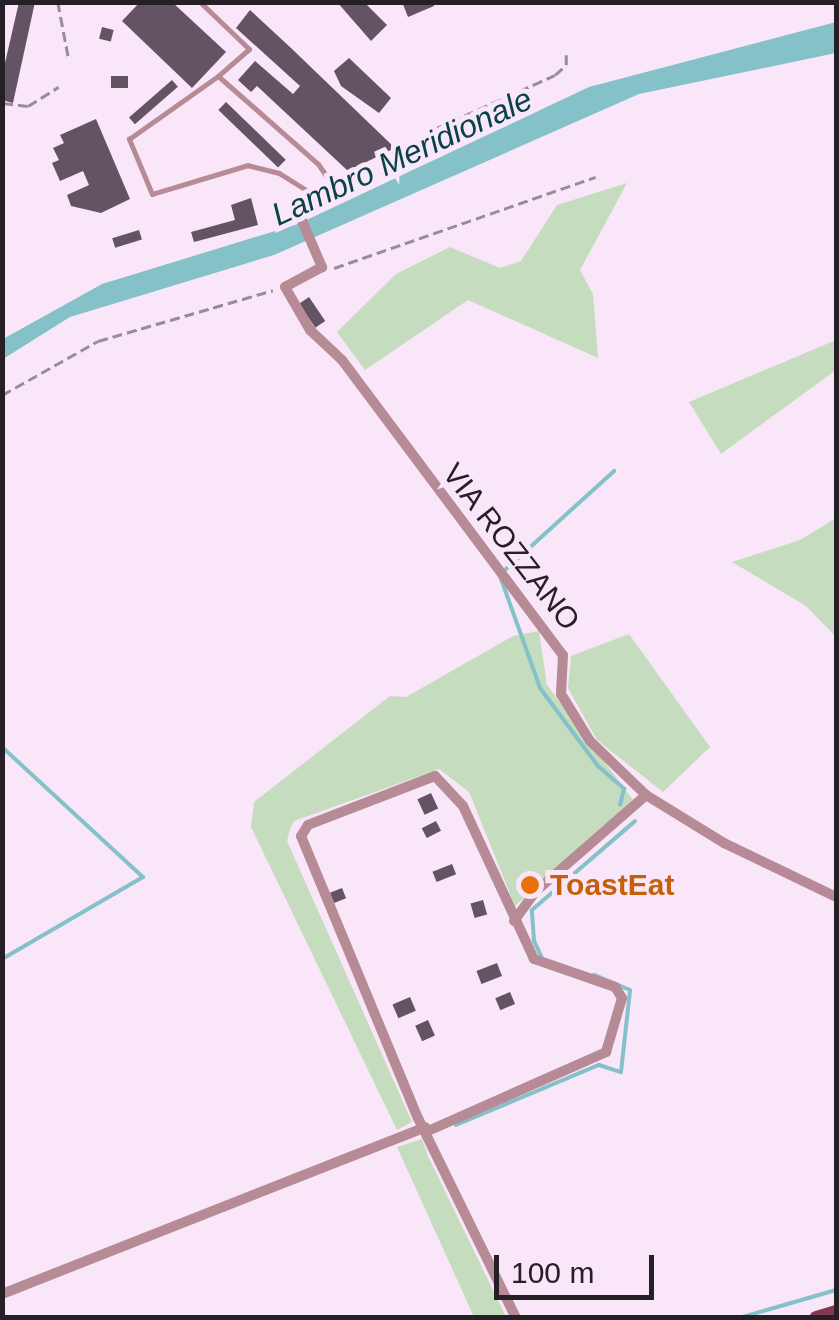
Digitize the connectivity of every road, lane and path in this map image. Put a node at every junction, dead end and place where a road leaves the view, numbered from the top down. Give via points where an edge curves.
1 (200, 2) edge
2 (56, 3) edge
3 (566, 55) dead end
4 (68, 60) dead end
5 (218, 76) junction
6 (58, 87) dead end
7 (3, 103) edge
8 (438, 128) dead end
9 (596, 176) dead end
10 (336, 190) dead end
11 (319, 198) dead end
12 (300, 216) dead end
13 (321, 263) junction
14 (284, 286) junction
15 (2, 395) edge
16 (646, 795) junction
17 (836, 897) edge
18 (514, 920) junction
19 (426, 1129) junction
20 (2, 1294) edge
21 (836, 1312) edge
22 (516, 1318) edge
23 (816, 1318) edge

1 - 5 lane via 250,49
2 - 4 path
3 - 8 path via 556,76
5 - 10 lane via 318,164
5 - 11 lane via 129,139 152,194 248,166 279,173
6 - 7 path via 28,106
9 - 13 path
12 - 13 street
13 - 14 street
14 - 15 path via 98,341
14 - 16 street, VIA ROZZANO via 310,330 342,360 562,655 561,694 590,740
16 - 17 street, VIA ROZZANO via 724,843
16 - 18 street via 534,892
18 - 19 street via 542,966 619,990 622,1010 613,1042 602,1055
18 - 19 street via 462,806 438,776 302,829
19 - 20 street
19 - 22 street
21 - 23 main road

